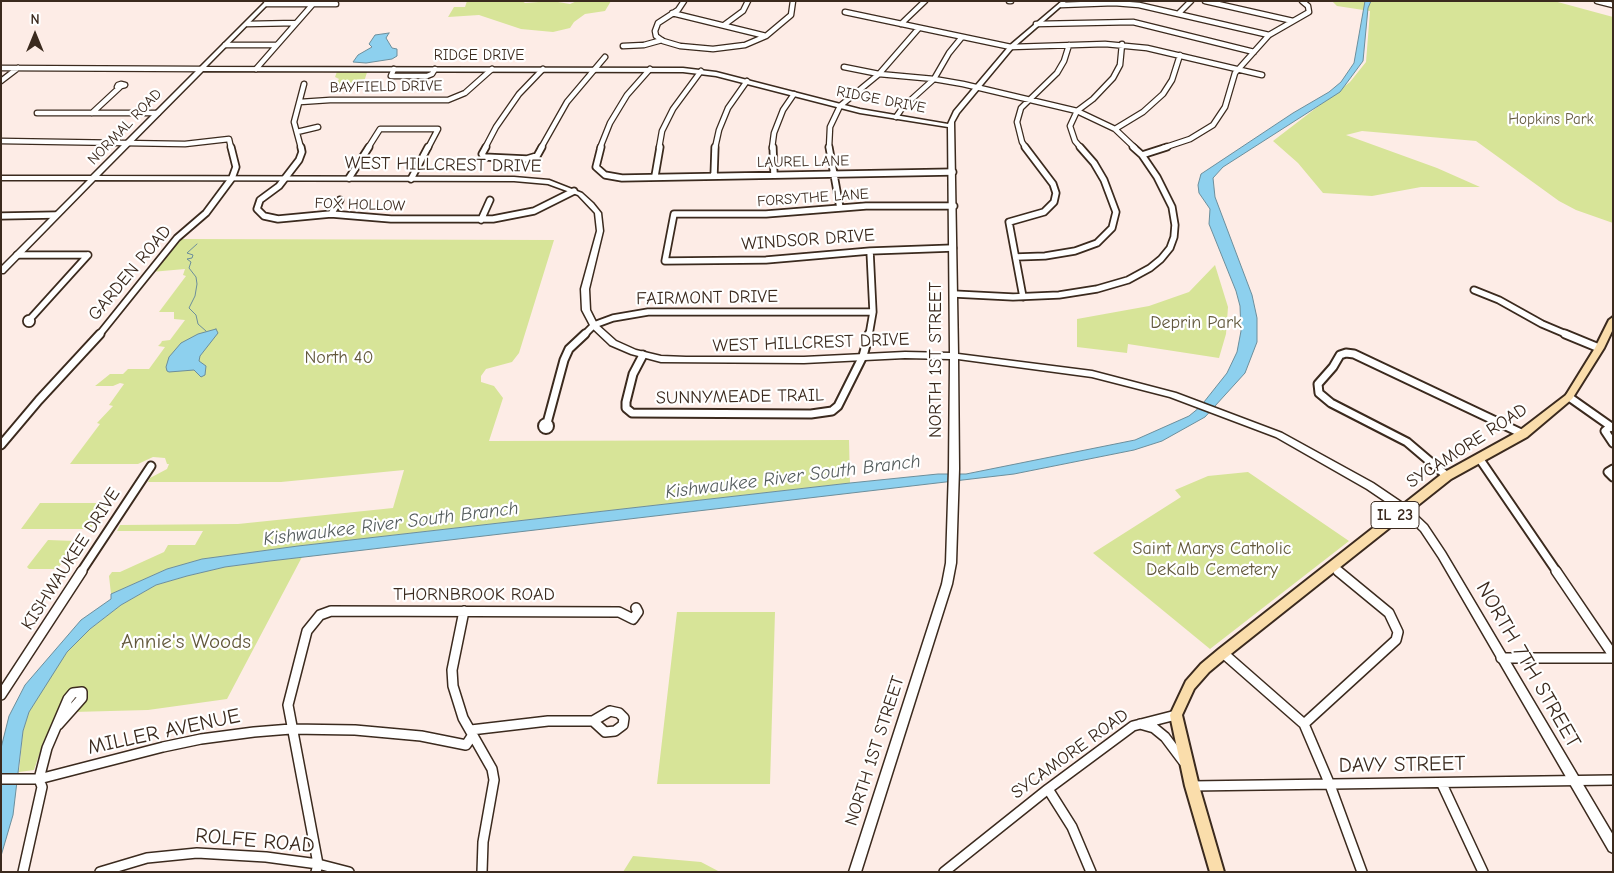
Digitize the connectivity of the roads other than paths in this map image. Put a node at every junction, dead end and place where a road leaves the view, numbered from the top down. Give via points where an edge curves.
1 (684, 1) edge
2 (748, 1) edge
3 (793, 1) edge
4 (925, 1) edge
5 (1191, 1) edge
6 (1205, 1) edge
7 (1302, 1) edge
8 (1597, 1) edge
9 (267, 3) edge
10 (1063, 3) edge
11 (313, 4) junction
12 (336, 4) dead end
13 (1613, 5) edge
14 (845, 12) dead end
15 (672, 13) junction
16 (1178, 13) junction
17 (1293, 21) junction
18 (296, 23) junction
19 (246, 24) junction
20 (901, 24) junction
21 (1036, 24) junction
22 (724, 26) junction
23 (919, 28) junction
24 (1269, 35) junction
25 (766, 36) junction
26 (962, 37) junction
27 (662, 40) junction
28 (1122, 44) junction
29 (225, 45) junction
30 (276, 45) junction
31 (1069, 45) junction
32 (623, 46) dead end
33 (1011, 47) junction
34 (1254, 52) junction
35 (1180, 55) junction
36 (606, 57) dead end
37 (844, 67) dead end
38 (1, 68) edge
39 (18, 68) junction
40 (201, 69) junction
41 (256, 69) junction
42 (492, 69) junction
43 (543, 69) junction
44 (595, 69) junction
45 (650, 69) junction
46 (1237, 70) junction
47 (701, 71) junction
48 (879, 74) junction
49 (1262, 75) dead end
50 (934, 79) junction
51 (1, 81) edge
52 (747, 81) junction
53 (304, 84) dead end
54 (120, 87) dead end
55 (977, 87) junction
56 (794, 94) junction
57 (1029, 99) junction
58 (300, 102) junction
59 (840, 106) junction
60 (1077, 111) junction
61 (37, 113) dead end
62 (92, 113) junction
63 (158, 113) junction
64 (896, 117) junction
65 (950, 126) junction
66 (318, 127) dead end
67 (1115, 129) junction
68 (297, 132) junction
69 (1, 141) edge
70 (128, 143) junction
71 (1142, 155) junction
72 (953, 172) junction
73 (833, 173) junction
74 (774, 175) junction
75 (655, 176) junction
76 (714, 176) junction
77 (1, 178) edge
78 (94, 178) junction
79 (232, 178) junction
80 (286, 178) junction
81 (349, 178) junction
82 (411, 178) junction
83 (574, 191) junction
84 (340, 200) dead end
85 (490, 200) dead end
86 (954, 206) junction
87 (840, 208) junction
88 (331, 214) junction
89 (56, 215) junction
90 (1, 216) edge
91 (481, 220) junction
92 (953, 248) junction
93 (870, 251) junction
94 (17, 255) junction
95 (1016, 258) junction
96 (664, 261) joint
97 (1, 271) edge
98 (1474, 290) dead end
99 (954, 294) junction
100 (1024, 296) junction
101 (873, 312) junction
102 (31, 318) dead end
103 (1613, 320) edge
104 (594, 325) junction
105 (1599, 348) junction
106 (643, 355) junction
107 (864, 356) junction
108 (954, 356) junction
109 (1569, 397) junction
110 (546, 423) dead end
111 (1611, 428) edge
112 (1523, 434) junction
113 (4, 437) edge
114 (1613, 443) edge
115 (1, 445) edge
116 (1479, 458) junction
117 (151, 466) dead end
118 (1613, 469) edge
119 (1447, 476) junction
120 (1613, 477) edge
121 (1404, 509) junction
122 (1333, 567) junction
123 (636, 608) dead end
124 (464, 611) junction
125 (1223, 653) junction
126 (1613, 657) edge
127 (1501, 658) junction
128 (1, 695) edge
129 (1176, 715) junction
130 (593, 721) junction
131 (1140, 724) junction
132 (1304, 724) junction
133 (58, 725) dead end
134 (291, 729) junction
135 (471, 733) junction
136 (1189, 771) junction
137 (1, 779) edge
138 (39, 779) junction
139 (1574, 780) junction
140 (1613, 780) edge
141 (1442, 784) junction
142 (1330, 785) junction
143 (1192, 786) junction
144 (1048, 789) junction
145 (1613, 847) edge
146 (317, 868) edge
147 (23, 872) edge
148 (100, 872) edge
149 (348, 872) edge
150 (482, 872) edge
151 (855, 872) edge
152 (944, 872) edge
153 (1091, 872) edge
154 (1217, 872) edge
155 (1362, 872) edge
156 (1483, 872) edge

1 - 15 street
2 - 22 street via 743,11
3 - 25 street via 791,15
4 - 20 street
5 - 16 street
6 - 17 street
7 - 17 street via 1310,11
8 - 13 street
9 - 11 street
9 - 19 street, NORMAL ROAD
10 - 16 street via 1130,4
10 - 21 street
11 - 12 street
11 - 18 street
14 - 20 street
15 - 22 street
15 - 27 street via 655,28 656,36
16 - 24 street
17 - 24 street
18 - 19 street
18 - 30 street
19 - 29 street, NORMAL ROAD
20 - 23 street
21 - 33 street
21 - 34 street via 1138,23
22 - 25 street
23 - 26 street
23 - 48 street
24 - 34 street
25 - 27 street via 745,45 720,49 686,47
26 - 33 street
26 - 50 street
27 - 32 street
28 - 31 street
28 - 35 street
28 - 60 street via 1120,65 1113,78
29 - 30 street
29 - 40 street, NORMAL ROAD
30 - 41 street
31 - 33 street
31 - 57 street via 1057,73
33 - 55 street
34 - 46 street
35 - 46 street
35 - 67 street via 1172,80 1163,94 1143,112
36 - 44 street
37 - 48 street
38 - 39 street, RIDGE DRIVE
39 - 40 street, RIDGE DRIVE
39 - 51 street
40 - 41 street, RIDGE DRIVE
40 - 63 street, NORMAL ROAD
41 - 42 street, RIDGE DRIVE
42 - 43 street, RIDGE DRIVE
42 - 58 street, BAYFIELD DRIVE via 465,93 448,100
43 - 44 street, RIDGE DRIVE
43 - 44 street via 496,127 482,154 486,158 535,157 540,154 549,131 567,102
44 - 45 street, RIDGE DRIVE
45 - 47 street, RIDGE DRIVE
45 - 75 street, LAUREL LANE via 612,118 596,167 602,174 613,177
46 - 49 street
46 - 71 street via 1223,112 1213,125 1190,138
47 - 52 street, RIDGE DRIVE
47 - 75 street via 666,123
48 - 50 street
48 - 59 street
50 - 55 street
50 - 64 street
52 - 56 street, RIDGE DRIVE
52 - 76 street via 728,108 719,130
53 - 58 street
54 - 62 street
55 - 57 street
55 - 65 street via 956,112
56 - 59 street, RIDGE DRIVE
56 - 74 street via 774,133
57 - 60 street
57 - 95 street via 1018,115 1019,134 1024,146 1053,184 1055,199 1044,212 1009,222
58 - 68 street, FOX HOLLOW via 294,125
59 - 64 street, RIDGE DRIVE
59 - 73 street via 830,127 829,154
60 - 67 street
60 - 95 street via 1070,123 1071,134 1104,180 1116,212 1112,228 1097,242 1081,249
61 - 62 street
62 - 63 street
63 - 70 street, NORMAL ROAD
64 - 65 street, RIDGE DRIVE
65 - 72 street, NORTH 1ST STREET
66 - 68 street
67 - 71 street
68 - 80 street, FOX HOLLOW via 302,152
69 - 70 street
70 - 78 street, NORMAL ROAD
70 - 79 street via 195,144 229,138 236,160
71 - 100 street via 1157,177 1174,214 1175,233 1168,251 1150,268 1122,282 1074,293
72 - 73 street, LAUREL LANE
72 - 86 street, NORTH 1ST STREET
73 - 74 street, LAUREL LANE
73 - 87 street
74 - 76 street, LAUREL LANE
75 - 76 street, LAUREL LANE
77 - 78 street, WEST HILLCREST DRIVE
78 - 79 street, WEST HILLCREST DRIVE
78 - 89 street, NORMAL ROAD
79 - 80 street, WEST HILLCREST DRIVE
79 - 113 street, GARDEN ROAD via 206,214 177,238 99,335
80 - 81 street, WEST HILLCREST DRIVE
80 - 88 street, FOX HOLLOW via 260,200 257,209 261,215 278,219
81 - 82 street, WEST HILLCREST DRIVE
81 - 82 street via 380,129 438,129
82 - 83 street, WEST HILLCREST DRIVE via 532,179
83 - 91 street, FOX HOLLOW via 534,211
83 - 104 street, WEST HILLCREST DRIVE via 591,204 600,221 599,238 584,294 586,310
84 - 88 street
85 - 91 street
86 - 87 street, FORSYTHE LANE
86 - 92 street, NORTH 1ST STREET
87 - 96 street, FORSYTHE LANE via 766,214 674,214
88 - 91 street, FOX HOLLOW via 391,219
89 - 90 street
89 - 94 street, NORMAL ROAD
92 - 93 street, WINDSOR DRIVE
92 - 99 street, NORTH 1ST STREET
93 - 96 street, WINDSOR DRIVE via 766,260
93 - 101 street, SUNNYMEADE TRAIL
94 - 97 street, NORMAL ROAD
94 - 102 street via 88,255
95 - 100 street
98 - 105 street
99 - 100 street
99 - 108 street, NORTH 1ST STREET
101 - 104 street, FAIRMONT DRIVE via 636,313
101 - 107 street, SUNNYMEADE TRAIL
103 - 105 main road, SYCAMORE ROAD / IL 23
104 - 106 street, WEST HILLCREST DRIVE via 613,343
104 - 110 street, FAIRMONT DRIVE via 578,338 567,354
105 - 109 main road, SYCAMORE ROAD / IL 23
106 - 107 street, WEST HILLCREST DRIVE via 686,360 804,360
106 - 107 street, SUNNYMEADE TRAIL via 633,374 626,402 626,408 632,413 829,413 838,406
107 - 108 street, WEST HILLCREST DRIVE
108 - 121 street, WEST HILLCREST DRIVE via 1104,376 1147,387 1280,435 1349,473
108 - 151 street, NORTH 1ST STREET via 953,544 947,584
109 - 111 street
109 - 112 main road, SYCAMORE ROAD / IL 23
111 - 114 street via 1606,431
112 - 116 main road, SYCAMORE ROAD / IL 23
112 - 119 street via 1354,354 1344,353 1318,384 1317,390 1322,397 1407,442
113 - 115 street, GARDEN ROAD
116 - 119 main road, SYCAMORE ROAD / IL 23
116 - 126 street
117 - 128 street, KISHWAUKEE DRIVE
118 - 120 street via 1608,472
119 - 121 main road, SYCAMORE ROAD / IL 23
121 - 122 main road, SYCAMORE ROAD / IL 23
121 - 127 street, NORTH 7TH STREET via 1424,528 1442,555
122 - 125 main road, SYCAMORE ROAD / IL 23
122 - 132 street via 1389,613 1398,632 1396,640
123 - 124 street, THORNBROOK ROAD via 638,612 633,619 619,612
124 - 134 street, THORNBROOK ROAD via 331,612 320,615 307,631 288,706
124 - 135 street via 452,670 456,697
125 - 129 main road, SYCAMORE ROAD / IL 23 via 1195,679
125 - 132 street
126 - 127 street
127 - 139 street, NORTH 7TH STREET
129 - 131 street, SYCAMORE ROAD
129 - 136 main road
130 - 130 street via 605,732 615,731 623,725 624,718 610,711
130 - 135 street via 548,721
131 - 136 street via 1154,728 1165,737
131 - 144 street, SYCAMORE ROAD
132 - 142 street
133 - 138 street via 47,748
134 - 135 street, MILLER AVENUE via 392,732 466,745
134 - 138 street, MILLER AVENUE via 201,739
134 - 146 street
135 - 150 street via 489,764 494,780 483,842
136 - 143 main road
137 - 138 street, MILLER AVENUE
138 - 147 street via 42,787
139 - 140 street, DAVY STREET
139 - 141 street, DAVY STREET
139 - 145 street, NORTH 7TH STREET
141 - 142 street, DAVY STREET
141 - 156 street
142 - 143 street, DAVY STREET
142 - 155 street
143 - 154 main road
144 - 152 street, SYCAMORE ROAD
144 - 153 street via 1072,827
146 - 148 street, ROLFE ROAD via 249,855 197,854 147,858
146 - 149 street, ROLFE ROAD

